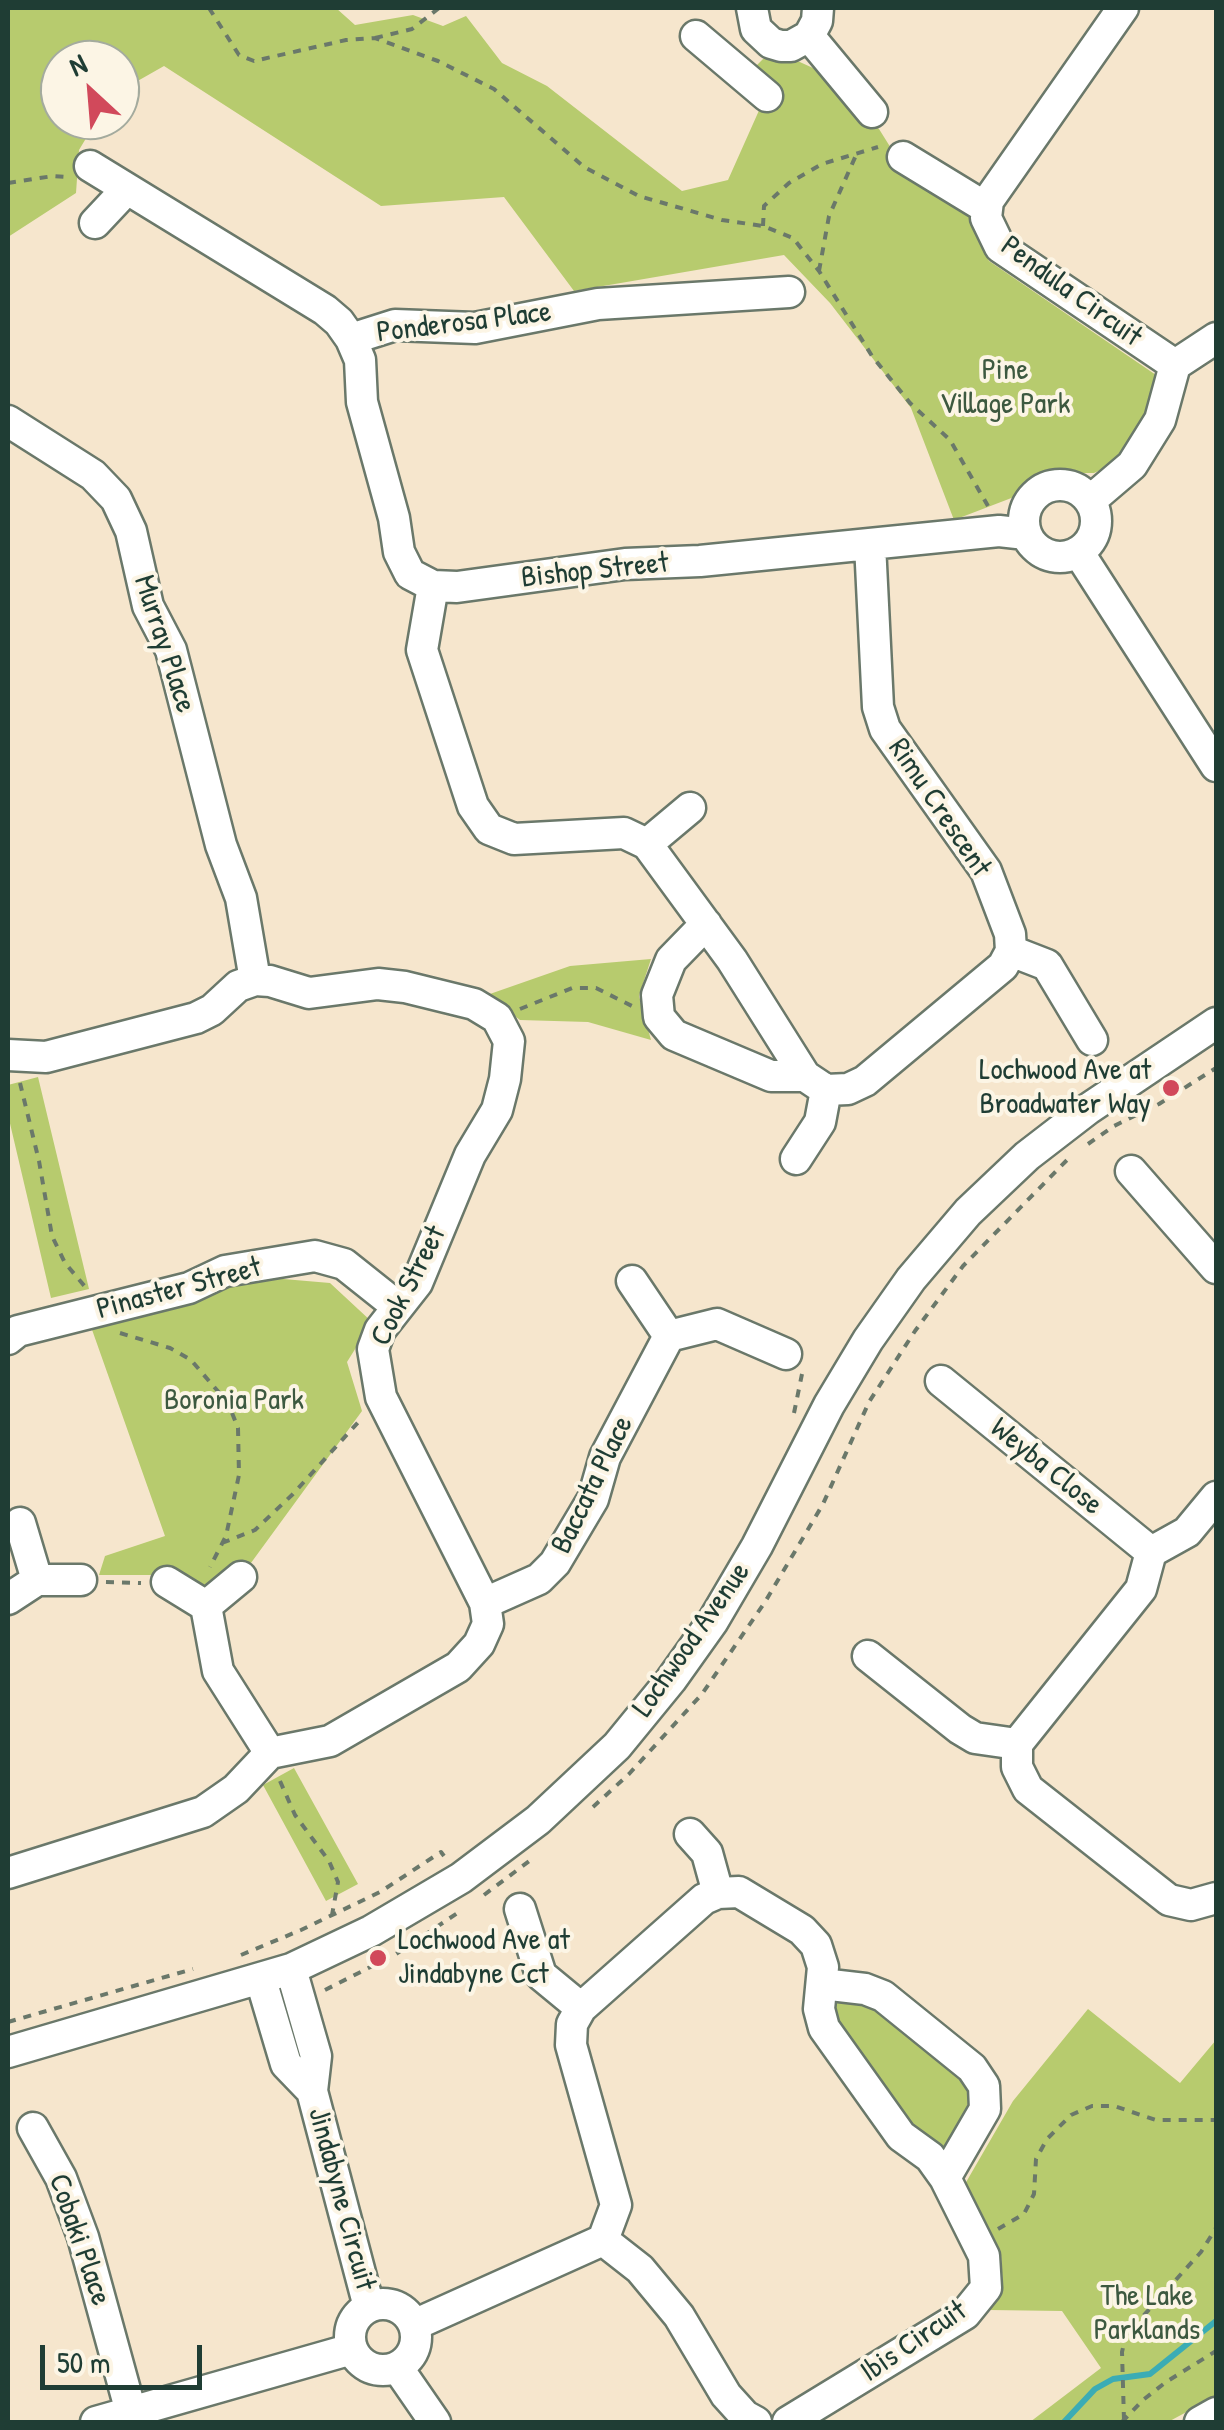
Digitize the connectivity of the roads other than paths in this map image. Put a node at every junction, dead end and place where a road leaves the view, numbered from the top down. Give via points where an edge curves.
1 (1123, 8) edge
2 (754, 18) edge
3 (814, 22) edge
4 (696, 36) dead end
5 (726, 62) junction
6 (766, 96) dead end
7 (872, 112) dead end
8 (890, 152) road end
9 (90, 166) dead end
10 (126, 190) junction
11 (986, 207) junction
12 (95, 223) dead end
13 (789, 292) dead end
14 (1216, 338) edge
15 (351, 339) junction
16 (1175, 365) junction
17 (8, 421) edge
18 (1090, 500) junction
19 (1013, 532) junction
20 (870, 544) junction
21 (1079, 553) junction
22 (433, 586) junction
23 (1207, 732) edge
24 (1216, 766) edge
25 (690, 808) dead end
26 (647, 844) junction
27 (706, 924) junction
28 (1011, 951) junction
29 (255, 980) junction
30 (1216, 1024) edge
31 (1092, 1040) dead end
32 (8, 1055) edge
33 (816, 1083) junction
34 (796, 1159) dead end
35 (1130, 1171) dead end
36 (1216, 1268) edge
37 (632, 1281) dead end
38 (398, 1307) junction
39 (669, 1336) junction
40 (8, 1339) edge
41 (786, 1354) road end
42 (941, 1381) dead end
43 (1216, 1496) edge
44 (20, 1523) dead end
45 (1151, 1552) junction
46 (241, 1577) dead end
47 (36, 1580) junction
48 (81, 1580) road end
49 (167, 1582) road end
50 (8, 1599) edge
51 (485, 1604) junction
52 (206, 1606) junction
53 (868, 1656) dead end
54 (1017, 1744) junction
55 (270, 1752) junction
56 (690, 1834) dead end
57 (8, 1873) edge
58 (718, 1893) junction
59 (1216, 1901) edge
60 (520, 1909) dead end
61 (290, 1969) junction
62 (260, 1980) junction
63 (822, 1984) junction
64 (582, 2008) junction
65 (8, 2052) edge
66 (312, 2092) junction
67 (33, 2128) dead end
68 (945, 2178) junction
69 (603, 2240) junction
70 (370, 2307) junction
71 (414, 2325) junction
72 (352, 2349) junction
73 (397, 2367) junction
74 (132, 2412) junction
75 (1216, 2413) edge
76 (96, 2422) edge
77 (435, 2422) edge
78 (756, 2422) edge
79 (788, 2422) edge
80 (1200, 2422) edge

1 - 11 street, Pendula Circuit
2 - 3 street via 771,43 781,46 791,46
2 - 5 street
3 - 7 street
4 - 5 street
5 - 6 street
8 - 11 street, Pendula Circuit
9 - 10 street, Ponderosa Place
10 - 12 street
10 - 15 street, Ponderosa Place via 325,310
11 - 16 street, Pendula Circuit via 1000,247
13 - 15 street, Ponderosa Place via 598,304 476,328 395,325
14 - 16 street, Pendula Circuit
15 - 22 street via 399,552 410,574
16 - 18 street, Pendula Circuit via 1160,420 1132,466
17 - 29 street, Murray Place via 94,475 116,499 131,531 148,606 171,650 241,898
18 - 19 street via 1069,486 1043,488
18 - 21 street via 1096,529
19 - 20 street, Bishop Street
19 - 21 street via 1042,553
20 - 22 street, Bishop Street
20 - 28 street, Rimu Crescent via 878,707 885,729 986,871
21 - 23 street
22 - 26 street via 422,650 473,806 490,830 514,839 624,833
23 - 24 street
25 - 26 street
26 - 27 street
27 - 33 street
27 - 33 street via 671,960 658,995 660,1017 674,1035 771,1076
28 - 31 street via 1047,965
28 - 33 street via 1003,966 865,1081 848,1089
29 - 32 street via 196,1018 46,1057
29 - 38 street, Cook Street via 308,993 405,987 474,1004 497,1018 509,1041 497,1110 470,1154 417,1282
30 - 61 street, Lochwood Avenue via 1027,1156 912,1278 868,1340 712,1621 617,1746 538,1820 461,1878
33 - 34 street via 820,1122
35 - 36 street
37 - 39 street
38 - 40 street, Pinaster Street via 344,1264 315,1256 225,1271 189,1288
38 - 51 street, Cook Street via 372,1349 381,1396
39 - 41 street via 716,1324
39 - 51 street, Baccata Place via 605,1458 593,1499 555,1563 539,1579
42 - 45 street, Weyba Close
43 - 45 street via 1187,1532
44 - 47 street
45 - 54 street via 1141,1589
46 - 52 street
47 - 48 street
47 - 50 street
49 - 52 street
51 - 55 street via 488,1624 458,1667 330,1741
52 - 55 street via 218,1671
53 - 54 street via 960,1730
54 - 59 street via 1028,1789 1169,1900
55 - 57 street via 236,1789 202,1812
56 - 58 street via 707,1854
58 - 63 street, Ibis Circuit via 738,1892 802,1930 816,1945
58 - 64 street
60 - 64 street via 541,1975
61 - 62 street, Lochwood Avenue
61 - 66 street, Jindabyne Circuit via 316,2056
62 - 65 street, Lochwood Avenue
62 - 66 street, Jindabyne Circuit via 286,2064
63 - 68 street, Ibis Circuit via 824,2028 902,2136
63 - 68 street via 882,1996 972,2068 984,2086 985,2109
64 - 69 street via 572,2024 571,2045 616,2206
66 - 70 street, Jindabyne Circuit
67 - 74 street, Cobaki Place via 62,2178 83,2237
68 - 79 street, Ibis Circuit via 984,2256 986,2288 966,2314
69 - 71 street
69 - 78 street via 640,2268 680,2316 726,2394
70 - 71 street via 396,2306
70 - 72 street via 352,2324
71 - 73 street via 414,2350
72 - 73 street via 371,2368
72 - 74 street
73 - 77 street
74 - 76 street
75 - 80 street

